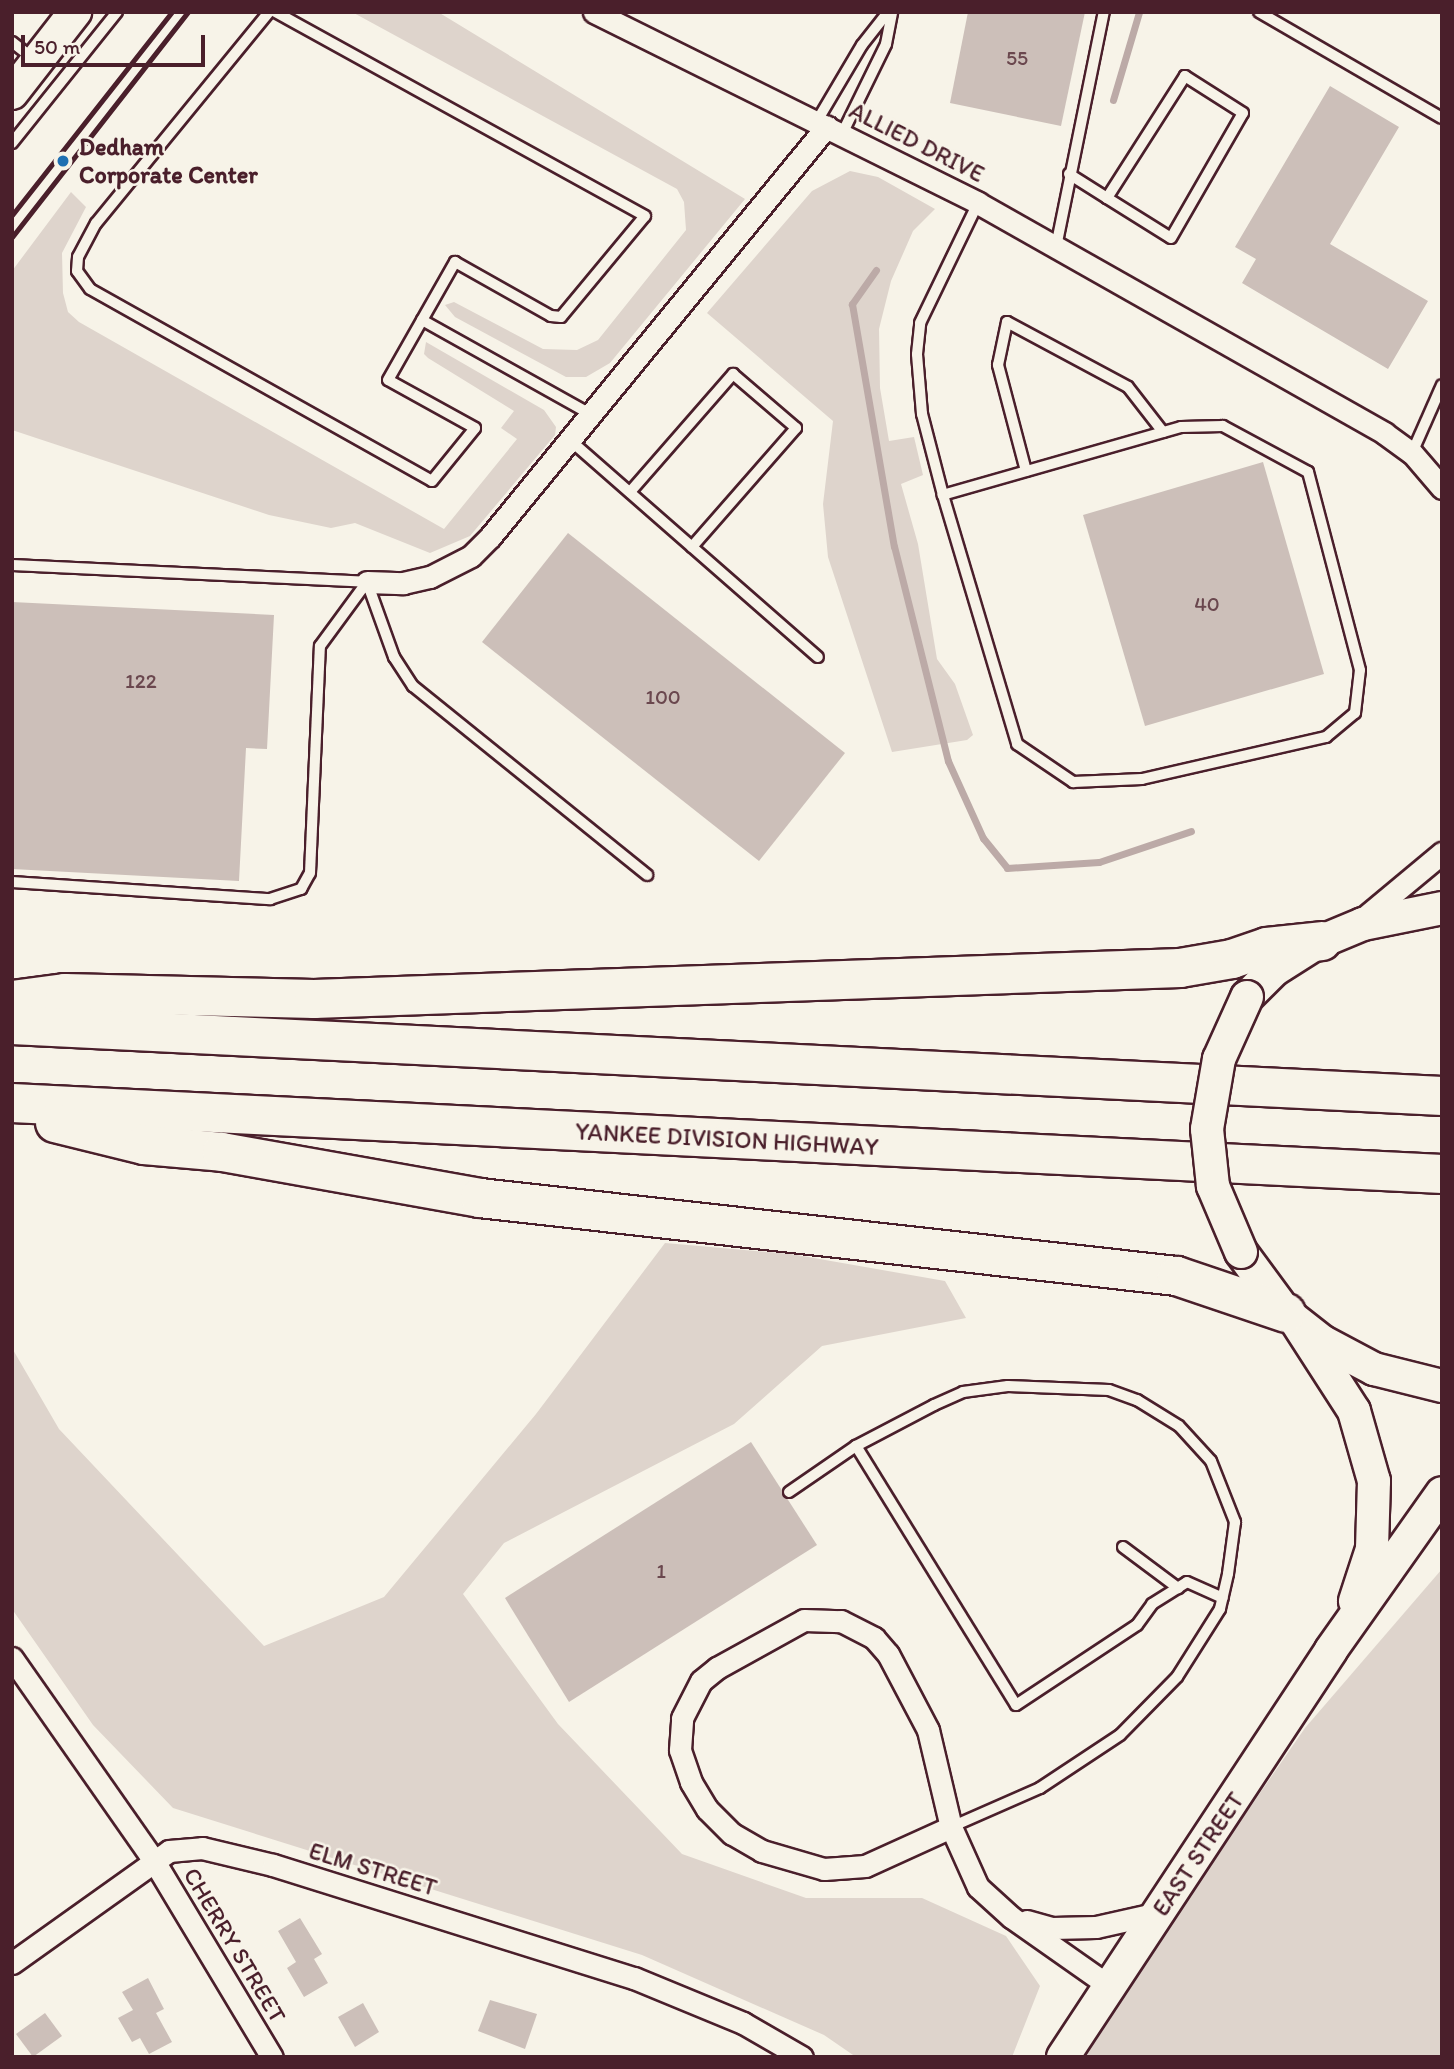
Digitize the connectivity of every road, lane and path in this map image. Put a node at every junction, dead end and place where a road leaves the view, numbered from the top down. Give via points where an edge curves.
1 (75, 12) edge
2 (117, 12) edge
3 (269, 12) edge
4 (275, 12) edge
5 (594, 12) edge
6 (890, 12) edge
7 (1104, 12) edge
8 (1259, 12) edge
9 (12, 42) edge
10 (37, 62) junction
11 (12, 93) edge
12 (1442, 118) edge
13 (829, 127) junction
14 (12, 143) edge
15 (1069, 174) junction
16 (1107, 198) junction
17 (978, 203) junction
18 (1056, 247) junction
19 (422, 320) junction
20 (1442, 385) edge
21 (592, 415) junction
22 (1163, 432) junction
23 (571, 440) junction
24 (1412, 453) junction
25 (1026, 471) junction
26 (1442, 488) edge
27 (630, 492) junction
28 (943, 495) junction
29 (692, 547) junction
30 (12, 565) edge
31 (367, 582) junction
32 (818, 657) dead end
33 (1442, 853) edge
34 (647, 875) dead end
35 (12, 883) edge
36 (1442, 908) edge
37 (1335, 936) junction
38 (12, 1000) edge
39 (12, 1025) edge
40 (1442, 1096) edge
41 (12, 1103) edge
42 (12, 1112) edge
43 (1442, 1174) edge
44 (1292, 1318) junction
45 (1442, 1386) edge
46 (856, 1446) junction
47 (789, 1492) dead end
48 (1442, 1493) edge
49 (1123, 1547) dead end
50 (1178, 1588) junction
51 (1223, 1598) junction
52 (1331, 1650) junction
53 (12, 1658) edge
54 (951, 1827) junction
55 (154, 1861) junction
56 (1158, 1913) junction
57 (1011, 1917) junction
58 (12, 1963) edge
59 (1109, 1986) junction
60 (272, 2057) edge
61 (802, 2057) edge
62 (1063, 2057) edge

1 - 10 main road
2 - 14 lane
3 - 19 lane via 96,223 78,257 81,280 432,481 475,428 388,380
4 - 19 lane via 645,216 561,317 551,316 454,262
5 - 13 street
6 - 13 lane via 862,46
6 - 13 lane via 887,44
7 - 15 lane
8 - 12 lane
9 - 10 lane
10 - 11 main road
13 - 17 street, ALLIED DRIVE
13 - 21 street, ALLIED DRIVE
15 - 16 lane
15 - 18 lane
16 - 16 lane via 1171,239 1243,113 1185,76
17 - 18 street, ALLIED DRIVE
17 - 28 lane via 920,323 917,354 922,414
18 - 24 street, ALLIED DRIVE
19 - 21 lane
20 - 24 lane
21 - 23 street, ALLIED DRIVE
22 - 25 lane
22 - 25 lane via 1128,387 1007,322 998,365
22 - 28 lane via 1223,426 1308,472 1360,670 1355,713 1326,737 1142,779 1073,782 1017,744
23 - 27 lane
23 - 31 street, ALLIED DRIVE via 471,556 430,577 403,583
24 - 26 street, ALLIED DRIVE
25 - 28 lane
27 - 29 lane
27 - 29 lane via 733,374 796,428
29 - 32 lane
30 - 31 lane
31 - 34 lane via 394,657 413,686
31 - 35 lane via 320,646 310,873 301,889 270,899
33 - 37 street
36 - 37 main road
37 - 38 highway via 1180,968 314,999 65,993
37 - 44 main road, EAST STREET, bridge via 1274,970 1247,997 1219,1059 1207,1129 1213,1186 1241,1252
39 - 40 highway
41 - 43 highway, YANKEE DIVISION HIGHWAY
42 - 44 highway via 144,1144 234,1154 470,1196 1177,1276
44 - 45 main road via 1374,1369
44 - 52 main road, EAST STREET via 1354,1411 1374,1481 1372,1549 1358,1594
46 - 47 lane
46 - 50 lane via 1016,1704 1138,1625 1152,1604
46 - 51 lane via 963,1392 1008,1386 1109,1390 1137,1400 1195,1441 1211,1461 1229,1502 1235,1522
48 - 52 main road, EAST STREET
49 - 50 lane
50 - 51 lane via 1187,1582
51 - 54 lane via 1177,1678 1120,1735 1040,1788
52 - 56 main road, EAST STREET
53 - 55 street
54 - 54 street via 928,1730 915,1700 874,1638 841,1621 804,1620 739,1654 701,1681 682,1718 680,1750 707,1809 732,1834 762,1851 824,1869 865,1866
54 - 57 street via 978,1887
55 - 58 street, ELM STREET
55 - 60 street, CHERRY STREET
55 - 61 street, ELM STREET via 184,1847 273,1865 634,1978 743,2023
56 - 57 street via 1074,1928 1052,1928
56 - 59 main road, EAST STREET
57 - 59 street
59 - 62 main road, EAST STREET

